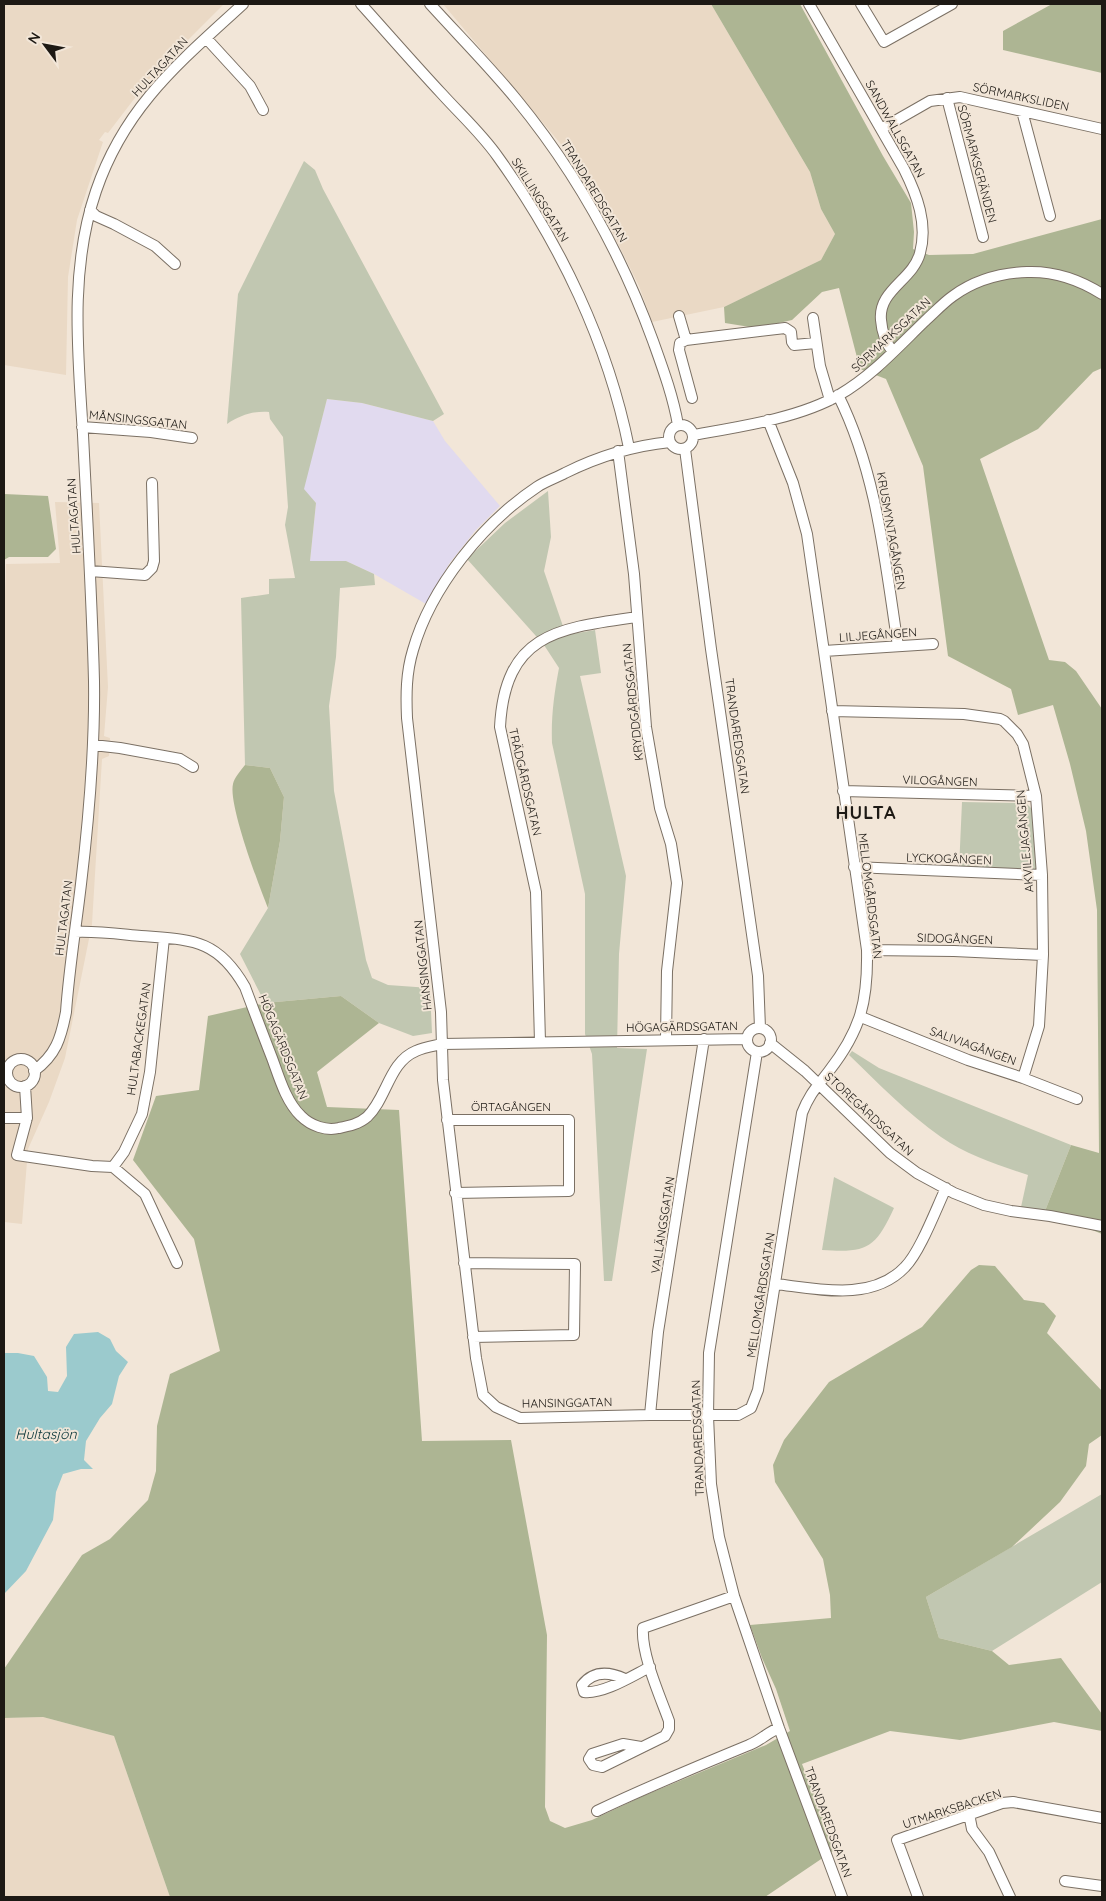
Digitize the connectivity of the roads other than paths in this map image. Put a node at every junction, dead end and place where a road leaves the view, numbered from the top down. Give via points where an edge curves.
1 (243, 4) edge
2 (361, 4) edge
3 (430, 4) edge
4 (808, 4) edge
5 (861, 4) edge
6 (952, 4) edge
7 (206, 38) junction
8 (947, 98) junction
9 (262, 110) dead end
10 (1022, 111) junction
11 (881, 129) junction
12 (1102, 129) edge
13 (90, 210) junction
14 (1050, 216) dead end
15 (983, 236) dead end
16 (175, 264) dead end
17 (1102, 294) edge
18 (679, 316) dead end
19 (813, 318) dead end
20 (686, 340) junction
21 (816, 343) junction
22 (893, 352) junction
23 (692, 398) dead end
24 (834, 398) junction
25 (768, 420) junction
26 (678, 424) junction
27 (82, 427) junction
28 (694, 435) junction
29 (192, 438) dead end
30 (670, 442) junction
31 (629, 448) junction
32 (686, 448) junction
33 (618, 451) junction
34 (152, 482) dead end
35 (90, 571) junction
36 (637, 617) junction
37 (933, 644) dead end
38 (898, 646) junction
39 (824, 651) junction
40 (832, 711) junction
41 (93, 745) junction
42 (193, 767) dead end
43 (843, 791) junction
44 (1036, 796) junction
45 (854, 868) junction
46 (1042, 876) junction
47 (75, 932) junction
48 (164, 938) junction
49 (867, 950) junction
50 (1043, 955) junction
51 (861, 1017) junction
52 (760, 1028) junction
53 (666, 1039) junction
54 (704, 1039) junction
55 (747, 1039) junction
56 (540, 1042) junction
57 (770, 1043) junction
58 (442, 1044) junction
59 (758, 1052) junction
60 (7, 1065) edge
61 (34, 1071) junction
62 (1023, 1078) junction
63 (818, 1084) junction
64 (4, 1085) edge
65 (21, 1086) junction
66 (1077, 1099) dead end
67 (4, 1118) edge
68 (27, 1118) junction
69 (448, 1120) junction
70 (114, 1167) junction
71 (946, 1188) junction
72 (455, 1193) junction
73 (1102, 1226) edge
74 (177, 1263) dead end
75 (464, 1263) junction
76 (776, 1284) junction
77 (473, 1337) junction
78 (650, 1415) junction
79 (708, 1416) junction
80 (734, 1596) junction
81 (650, 1667) junction
82 (625, 1679) dead end
83 (779, 1728) junction
84 (641, 1747) dead end
85 (597, 1811) dead end
86 (969, 1814) junction
87 (1102, 1818) edge
88 (1065, 1881) dead end
89 (1102, 1886) edge
90 (842, 1897) edge
91 (918, 1897) edge
92 (1010, 1897) edge

1 - 7 street, HULTAGATAN
2 - 31 street, SKILLINGSGATAN via 497,155 561,257 610,372
3 - 26 street, TRANDAREDSGATAN via 521,105 587,200 637,299
4 - 11 street, SANDWALLSGATAN
5 - 6 street via 884,42
7 - 9 street via 250,86
7 - 13 street, HULTAGATAN via 165,76 136,112 115,146
8 - 10 street, SÖRMARKSLIDEN via 975,99
8 - 11 street, SÖRMARKSLIDEN via 926,102
8 - 15 street, SÖRMARKSGRÄNDEN
10 - 12 street, SÖRMARKSLIDEN
10 - 14 street
11 - 22 street, SANDWALLSGATAN via 917,196 922,222 920,254 890,291 880,313 885,340
13 - 16 street via 156,246
13 - 27 street, HULTAGATAN via 76,296
17 - 22 street, SÖRMARKSGATAN via 1066,277 1032,272 1008,273 981,280 952,296
18 - 20 street
19 - 21 street, KRUSMYNTAGÅNGEN
20 - 21 street via 784,328 791,332 794,345
20 - 23 street via 680,343 679,350
21 - 24 street, KRUSMYNTAGÅNGEN via 820,366
22 - 24 street, SÖRMARKSGATAN via 865,378
24 - 25 street, SÖRMARKSGATAN
24 - 38 street, KRUSMYNTAGÅNGEN via 868,472
25 - 28 street, SÖRMARKSGATAN
25 - 39 street, MELLOMGÅRDSGATAN via 793,482 807,534
26 - 28 street via 688,426
26 - 30 street via 670,431
27 - 29 street, MÅNSINGSGATAN
27 - 35 street, HULTAGATAN
28 - 32 street
30 - 31 street, HANSINGGATAN
30 - 32 street via 676,448
31 - 33 street, HANSINGGATAN
32 - 52 street, TRANDAREDSGATAN via 758,976
33 - 36 street, KRYDDGÅRDSGATAN
33 - 58 street, HANSINGGATAN via 538,486 500,517 452,572 428,612 413,650 406,685 407,718
34 - 35 street via 154,560 149,572 145,575
35 - 41 street, HULTAGATAN
36 - 53 street, KRYDDGÅRDSGATAN via 646,727 677,883 667,971
36 - 56 street, TRÄDGÅRDSGATAN via 577,626 556,632 536,643 507,681 501,704 500,727 536,892
37 - 38 street, LILJEGÅNGEN
38 - 39 street, LILJEGÅNGEN
39 - 40 street, MELLOMGÅRDSGATAN
40 - 43 street, MELLOMGÅRDSGATAN
40 - 44 street, AKVILEJAGÅNGEN via 964,714 1004,721 1023,744
41 - 42 street via 180,759
41 - 47 street, HULTAGATAN
43 - 44 street, VILOGÅNGEN
43 - 45 street, MELLOMGÅRDSGATAN
44 - 46 street, AKVILEJAGÅNGEN
45 - 46 street, LYCKOGÅNGEN
45 - 49 street, MELLOMGÅRDSGATAN
46 - 50 street, AKVILEJAGÅNGEN
47 - 48 street, HÖGAGÄRDSGATAN
47 - 61 street, HULTAGATAN via 62,1034 49,1059
48 - 58 street, HÖGAGÄRDSGATAN via 179,938 204,946 238,974 282,1084 293,1106 313,1125 332,1129 354,1125 367,1117 402,1060 415,1051
48 - 70 street, HULTABACKEGATAN via 150,1072 142,1114
49 - 50 street, SIDOGÅNGEN
49 - 51 street, MELLOMGÅRDSGATAN via 866,994
50 - 62 street, AKVILEJAGÅNGEN via 1039,1026
51 - 62 street, SALIVIAGÅNGEN via 968,1060
51 - 63 street, MELLOMGÅRDSGATAN via 847,1046
52 - 55 street via 751,1030
52 - 57 street via 769,1033
53 - 54 street, HÖGAGÄRDSGATAN
53 - 56 street, HÖGAGÄRDSGATAN
54 - 55 street, HÖGAGÄRDSGATAN
54 - 78 street, VALLÄNGSGATAN via 658,1332
55 - 59 street via 750,1047
56 - 58 street, HÖGAGÄRDSGATAN
57 - 59 street via 765,1050
57 - 63 street, STOREGÅRDSGATAN
58 - 69 street, HANSINGGATAN
59 - 79 street, TRANDAREDSGATAN via 710,1344
60 - 61 street via 22,1059 30,1063
60 - 65 street via 10,1081
61 - 65 street, HULTAGATAN via 33,1080
62 - 66 street, SALIVIAGÅNGEN
63 - 71 street, STOREGÅRDSGATAN via 890,1153 917,1173
63 - 76 street, MELLOMGÅRDSGATAN via 808,1096 802,1113
64 - 65 street
65 - 68 street
67 - 68 street
68 - 70 street via 17,1155
69 - 72 street, HANSINGGATAN
69 - 72 street, ÖRTAGÅNGEN via 568,1120 569,1191
70 - 74 street via 145,1194
71 - 73 street, STOREGÅRDSGATAN via 984,1205
71 - 76 street via 905,1267 884,1283 861,1290 838,1291
72 - 75 street, HANSINGGATAN
75 - 77 street, HANSINGGATAN
75 - 77 street via 574,1264 574,1335
76 - 79 street, MELLOMGÅRDSGATAN via 751,1408 738,1416
77 - 78 street, HANSINGGATAN via 483,1395 504,1412 520,1418
78 - 79 street, HANSINGGATAN
79 - 80 street, TRANDAREDSGATAN via 713,1500
80 - 81 street via 643,1628
80 - 83 street, TRANDAREDSGATAN
81 - 82 street
81 - 84 street via 669,1729 665,1736
83 - 85 street via 755,1742
83 - 90 street, TRANDAREDSGATAN
86 - 87 street, UTMARKSBACKEN via 1013,1802
86 - 91 street, UTMARKSBACKEN via 897,1840
86 - 92 street via 972,1829 989,1852
88 - 89 street

